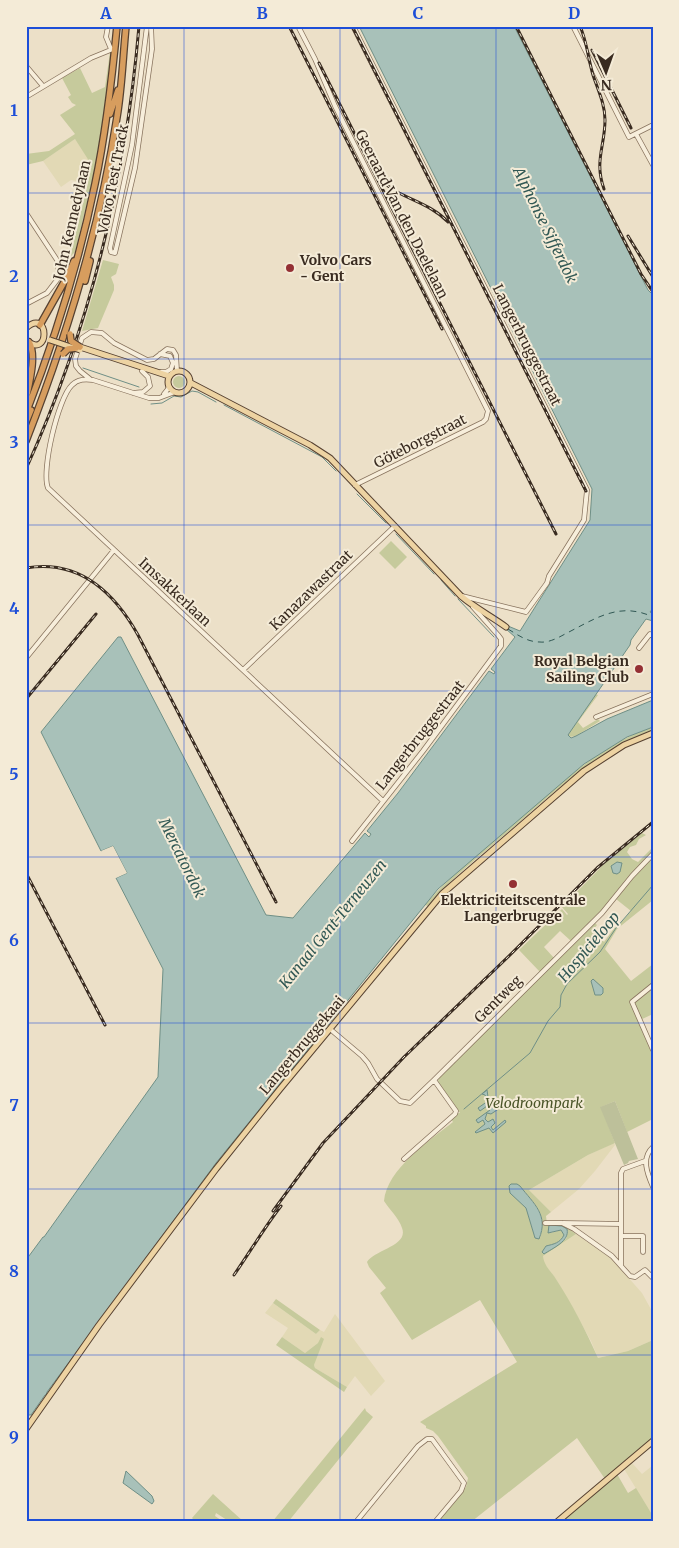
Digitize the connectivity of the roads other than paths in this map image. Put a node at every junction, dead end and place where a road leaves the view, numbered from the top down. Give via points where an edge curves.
1 (108, 26) edge
2 (117, 26) edge
3 (126, 26) edge
4 (149, 26) edge
5 (298, 26) edge
6 (353, 26) edge
7 (572, 26) edge
8 (26, 66) edge
9 (122, 69) junction
10 (43, 86) junction
11 (26, 97) edge
12 (653, 125) edge
13 (636, 134) junction
14 (104, 135) junction
15 (653, 165) edge
16 (26, 213) edge
17 (97, 224) junction
18 (26, 304) edge
19 (40, 325) junction
20 (27, 326) edge
21 (44, 337) junction
22 (27, 341) edge
23 (79, 348) junction
24 (160, 354) junction
25 (142, 370) junction
26 (177, 371) junction
27 (154, 372) junction
28 (93, 380) junction
29 (169, 381) junction
30 (191, 382) junction
31 (188, 389) junction
32 (205, 390) junction
33 (175, 392) junction
34 (131, 393) junction
35 (163, 396) junction
36 (26, 399) edge
37 (488, 410) joint
38 (26, 413) edge
39 (26, 422) edge
40 (26, 441) edge
41 (26, 447) edge
42 (355, 485) junction
43 (395, 526) junction
44 (114, 550) junction
45 (461, 596) junction
46 (470, 604) junction
47 (506, 627) dead end
48 (653, 636) edge
49 (639, 648) dead end
50 (26, 658) edge
51 (243, 670) junction
52 (653, 694) edge
53 (596, 717) dead end
54 (653, 733) edge
55 (383, 802) junction
56 (352, 841) dead end
57 (653, 854) edge
58 (653, 984) edge
59 (330, 1029) junction
60 (653, 1050) edge
61 (434, 1080) junction
62 (653, 1147) edge
63 (404, 1159) dead end
64 (645, 1161) junction
65 (653, 1187) edge
66 (545, 1223) dead end
67 (562, 1223) junction
68 (621, 1224) junction
69 (621, 1236) junction
70 (621, 1252) junction
71 (643, 1252) dead end
72 (612, 1256) junction
73 (621, 1266) junction
74 (653, 1278) edge
75 (26, 1429) edge
76 (653, 1441) edge
77 (356, 1522) edge
78 (436, 1522) edge
79 (557, 1522) edge

1 - 10 street via 106,37 112,49
2 - 14 highway, John Kennedylaan
3 - 9 highway, John Kennedylaan
4 - 4 street, Volvo Test Track via 152,48 135,168 115,253 110,248 133,138
5 - 37 street, Geeraard Van den Daelelaan
6 - 45 street, Langerbruggestraat via 587,490 584,520 526,612
7 - 13 street via 629,137
8 - 10 street
9 - 17 highway, John Kennedylaan via 117,116
9 - 39 highway, John Kennedylaan via 80,259
10 - 11 street
12 - 13 street
13 - 15 street
14 - 19 highway via 74,259
14 - 38 highway, John Kennedylaan via 79,252
16 - 18 street via 59,265 57,280 47,293
17 - 23 highway, bridge via 70,334 71,341
17 - 40 highway, John Kennedylaan via 48,385
19 - 20 main road
19 - 21 main road via 44,329
21 - 22 main road via 35,344
21 - 23 main road, bridge
22 - 36 highway via 32,350
23 - 25 main road
23 - 27 main road
23 - 41 highway, bridge via 68,349 63,354
24 - 26 street via 167,349 175,352
24 - 27 street via 170,356 173,366 166,372
24 - 28 street via 147,360 102,333 92,332 82,338 75,362 80,371
25 - 29 main road
25 - 34 street via 150,386 143,392
26 - 29 main road
26 - 30 main road, Langerbruggestraat via 186,372
27 - 29 main road
28 - 34 street
28 - 44 street, Imsakkerlaan via 81,380 68,389 51,437 45,480 48,488
29 - 33 main road
29 - 35 street
30 - 31 main road
30 - 32 main road, Langerbruggestraat
31 - 32 main road, Langerbruggestraat
31 - 33 main road, Langerbruggestraat via 182,393
32 - 42 main road, Langerbruggestraat via 317,449
33 - 35 street
34 - 35 street via 149,398
37 - 42 street, Göteborgstraat via 483,422
42 - 43 main road, Langerbruggestraat
43 - 45 main road, Langerbruggestraat
43 - 51 street, Kanazawastraat
44 - 50 street
44 - 51 street, Imsakkerlaan
45 - 46 main road, Langerbruggestraat
46 - 47 main road
46 - 55 street, Langerbruggestraat via 501,639 501,646
48 - 49 street via 650,634
51 - 55 street, Imsakkerlaan
52 - 53 street
54 - 59 main road, Langerbruggekaai via 624,745 584,771 458,878
55 - 56 street, Langerbruggestraat
57 - 61 street, Gentweg via 602,913
58 - 60 street via 632,1004
59 - 61 street, Gentweg via 362,1056 377,1079 400,1102 410,1103
59 - 75 main road, Langerbruggekaai via 156,1247
61 - 63 street via 456,1111
62 - 64 street
64 - 65 street
64 - 68 street via 623,1169 621,1173
66 - 67 street
67 - 68 street
67 - 72 street
68 - 69 street
69 - 70 street
69 - 71 street via 643,1236
70 - 72 street
70 - 73 street
72 - 73 street
73 - 74 street via 633,1278 645,1270
76 - 79 main road
77 - 78 street via 427,1439 432,1439 464,1483

